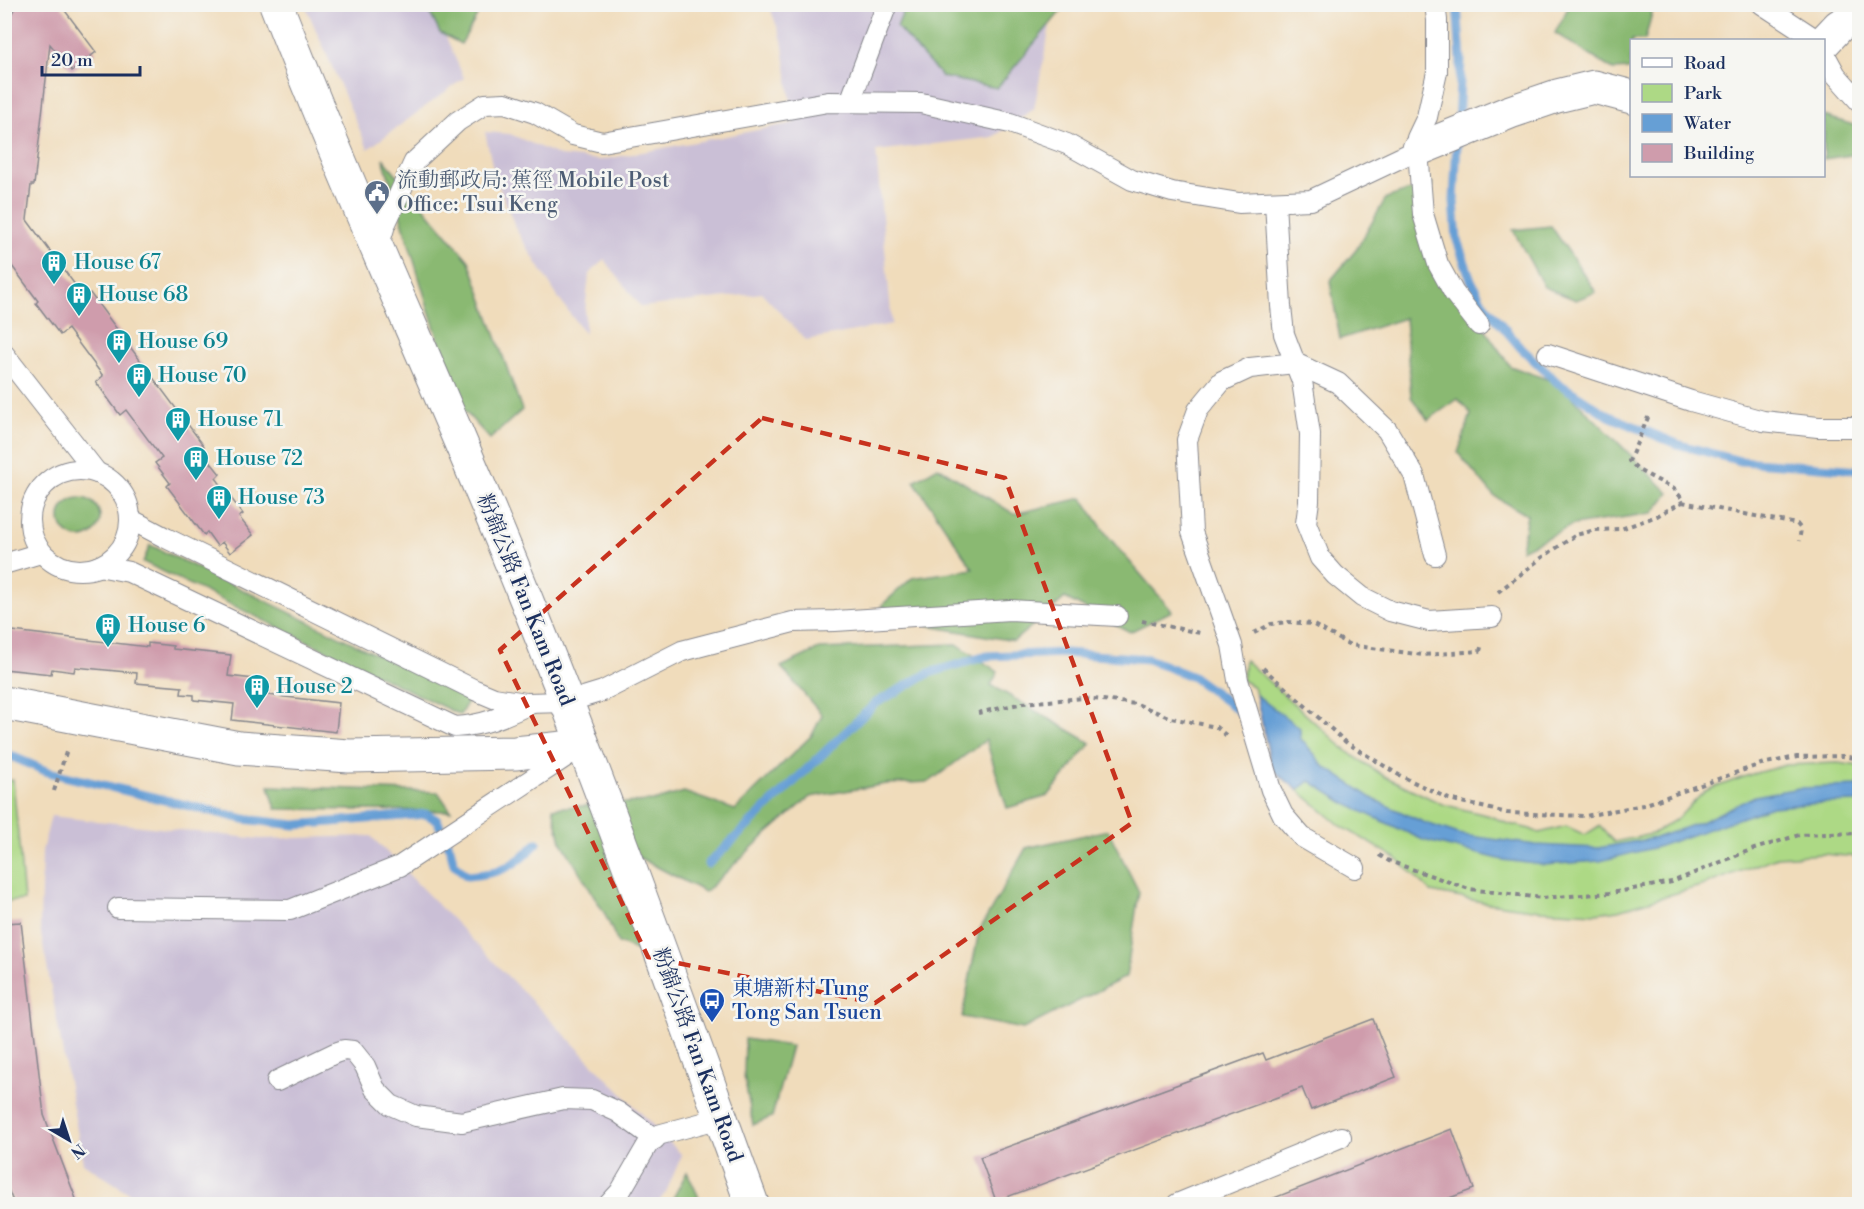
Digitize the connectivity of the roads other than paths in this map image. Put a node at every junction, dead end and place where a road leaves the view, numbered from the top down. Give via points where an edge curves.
1 (276, 4) edge
2 (887, 4) edge
3 (1435, 4) edge
4 (1762, 4) edge
5 (1860, 14) edge
6 (1815, 39) edge
7 (1825, 41) edge
8 (1825, 54) edge
9 (1630, 97) edge
10 (850, 102) junction
11 (1860, 102) edge
12 (1424, 146) junction
13 (1275, 202) junction
14 (378, 249) junction
15 (1479, 325) dead end
16 (4, 354) edge
17 (1548, 354) dead end
18 (1295, 363) junction
19 (1860, 427) edge
20 (97, 473) junction
21 (130, 519) junction
22 (41, 553) junction
23 (1435, 555) dead end
24 (4, 564) edge
25 (99, 566) junction
26 (1117, 616) road end
27 (1492, 617) road end
28 (567, 702) junction
29 (4, 703) edge
30 (532, 703) junction
31 (583, 746) junction
32 (1355, 868) dead end
33 (118, 908) dead end
34 (277, 1082) dead end
35 (721, 1118) junction
36 (1341, 1137) dead end
37 (655, 1139) junction
38 (609, 1204) edge
39 (752, 1204) edge
40 (1177, 1204) edge

1 - 14 main road, 粉錦公路 Fan Kam Road
2 - 10 lane
3 - 12 lane via 1437,72 1427,117 1417,138
4 - 6 lane
5 - 7 main road via 1839,26
8 - 11 lane via 1836,75
9 - 12 main road via 1594,87 1510,112
10 - 13 lane via 921,103 1010,123 1067,144 1132,180 1172,192 1239,203
10 - 14 lane via 828,102 602,142 573,135 535,113 505,103 485,104 458,121 414,162
12 - 13 lane via 1311,200
12 - 15 lane via 1423,214 1438,264
13 - 18 lane via 1284,334
14 - 28 main road, 粉錦公路 Fan Kam Road
16 - 20 lane
17 - 19 lane via 1763,421
18 - 23 lane via 1338,383 1387,430 1414,475
18 - 27 lane via 1302,381 1310,434 1306,523 1320,558 1362,597 1390,611 1430,621
18 - 32 lane via 1250,368 1222,381 1198,410 1187,440 1192,532 1232,645 1238,680 1271,790 1283,815 1302,837
20 - 21 lane via 121,491
20 - 22 lane via 63,473 40,489 33,501 30,521 33,542
21 - 25 lane via 126,540 118,553
21 - 30 lane via 475,690 494,698
22 - 24 lane
22 - 25 lane via 65,569 79,571
25 - 30 lane via 129,572 455,727 476,726
26 - 28 lane via 1010,610 793,622 682,651 603,691
28 - 30 lane
28 - 31 main road, 粉錦公路 Fan Kam Road
29 - 31 main road via 239,748 349,756 515,753
31 - 33 lane via 400,866 290,910
31 - 35 main road, 粉錦公路 Fan Kam Road
34 - 37 lane via 335,1053 353,1051 375,1089 391,1105 416,1116 462,1122 563,1099 592,1100 618,1112
35 - 37 lane
35 - 39 main road, 粉錦公路 Fan Kam Road
36 - 40 lane
37 - 38 lane

